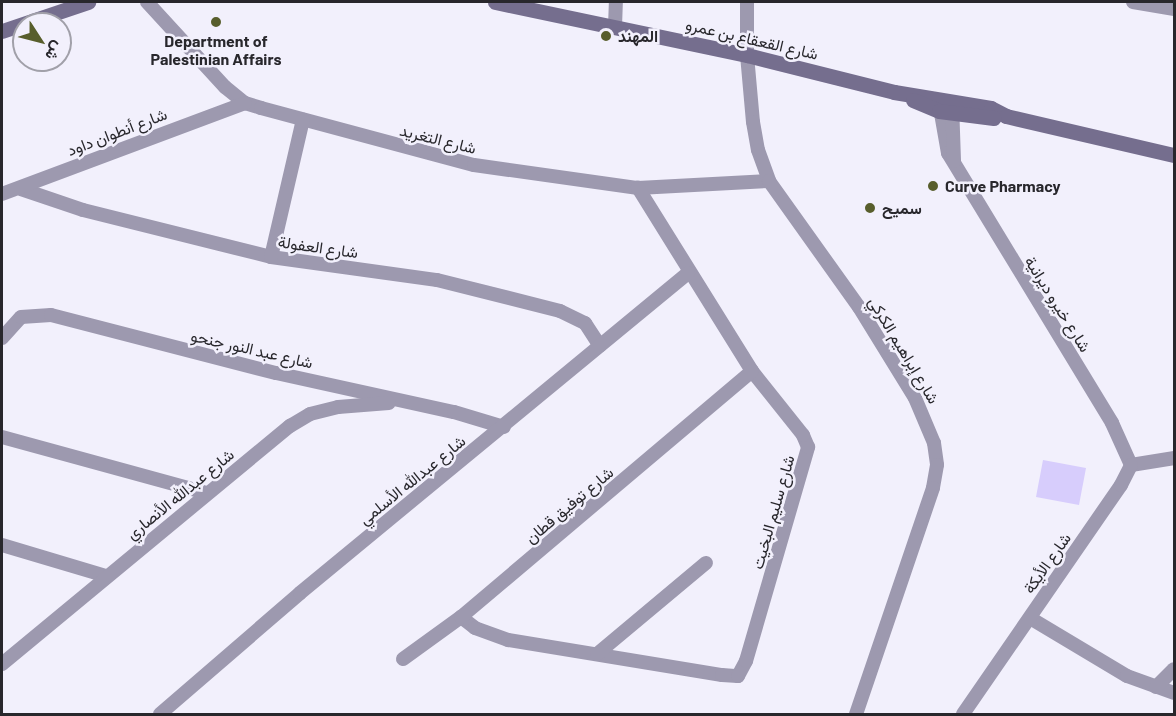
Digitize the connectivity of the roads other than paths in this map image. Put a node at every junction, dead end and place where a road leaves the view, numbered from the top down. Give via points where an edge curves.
1 (88, 2) edge
2 (147, 2) edge
3 (495, 2) edge
4 (616, 2) edge
5 (747, 2) edge
6 (1133, 2) edge
7 (1174, 9) edge
8 (615, 27) junction
9 (2, 31) edge
10 (747, 55) junction
11 (245, 103) junction
12 (945, 106) junction
13 (303, 120) junction
14 (1174, 155) edge
15 (769, 181) junction
16 (638, 188) junction
17 (21, 189) junction
18 (2, 194) edge
19 (271, 257) junction
20 (687, 273) junction
21 (2, 338) edge
22 (600, 346) junction
23 (752, 371) junction
24 (403, 403) junction
25 (504, 427) junction
26 (2, 437) edge
27 (1174, 458) edge
28 (1131, 465) junction
29 (207, 494) junction
30 (2, 545) edge
31 (706, 562) dead end
32 (106, 576) junction
33 (461, 617) junction
34 (1030, 618) junction
35 (597, 654) junction
36 (403, 659) dead end
37 (2, 664) edge
38 (1174, 669) edge
39 (1156, 687) junction
40 (1174, 693) edge
41 (160, 714) edge
42 (856, 714) edge
43 (963, 714) edge

1 - 9 street
2 - 11 street, شارع التغريد via 216,78
3 - 8 street, شارع القعقاع بن عمرو
4 - 8 street
5 - 10 street, شارع إبراهيم الكركي
6 - 7 street
8 - 10 street, شارع القعقاع بن عمرو
10 - 12 street, شارع القعقاع بن عمرو
10 - 15 street, شارع إبراهيم الكركي via 758,150
11 - 13 street, شارع التغريد
11 - 17 street, شارع أنطوان داود
12 - 14 street, شارع القعقاع بن عمرو
12 - 28 street, شارع خيرو ديرانية via 948,153 1112,423
13 - 16 street, شارع التغريد via 474,165
13 - 19 street
15 - 16 street, شارع التغريد
15 - 42 street, شارع إبراهيم الكركي via 859,306 915,398 934,443 933,488
16 - 20 street, شارع سليم البخيت
17 - 18 street, شارع أنطوان داود
17 - 19 street, شارع العفولة via 83,210
19 - 22 street, شارع العفولة via 437,280 561,310 585,323
20 - 22 street, شارع عبدالله الأسلمي
20 - 23 street, شارع سليم البخيت
21 - 24 street, شارع عبد النور جنحو via 21,317 51,315
22 - 25 street, شارع عبدالله الأسلمي
23 - 33 street, شارع توفيق قطان
23 - 35 street, شارع سليم البخيت via 796,425 808,447 741,674 722,675
24 - 25 street, شارع عبد النور جنحو via 454,412
24 - 29 street, شارع عبدالله الأنصاري via 338,407 310,414
25 - 41 street, شارع عبدالله الأسلمي
26 - 29 street
27 - 28 street
28 - 34 street, شارع الأيكة
29 - 32 street, شارع عبدالله الأنصاري
30 - 32 street
31 - 35 street
32 - 37 street, شارع عبدالله الأنصاري
33 - 35 street, شارع سليم البخيت via 475,628 508,640
33 - 36 street, شارع توفيق قطان
34 - 39 street via 1110,667
34 - 43 street, شارع الأيكة
38 - 39 street
39 - 40 street

